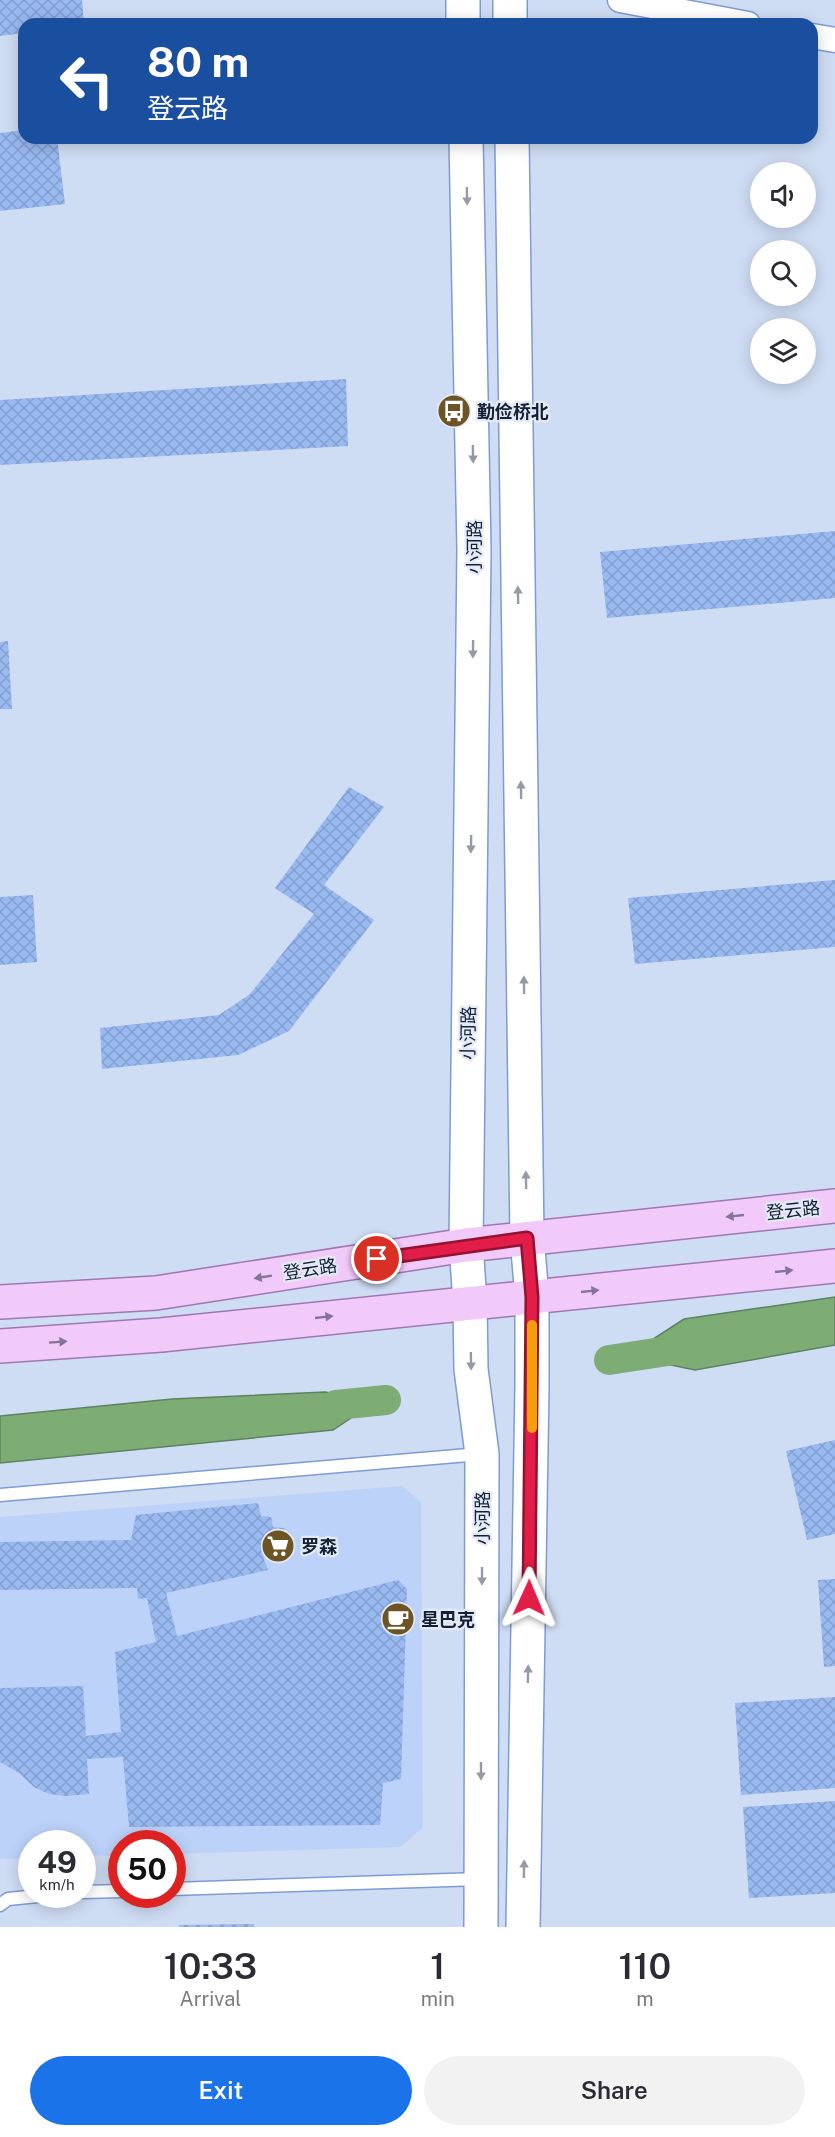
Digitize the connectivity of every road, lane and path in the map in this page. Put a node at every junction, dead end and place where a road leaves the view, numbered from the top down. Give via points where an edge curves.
1 (463, 0) edge
2 (510, 0) edge
3 (620, 0) edge
4 (463, 18) edge
5 (510, 18) edge
6 (716, 18) edge
7 (818, 37) edge
8 (835, 40) edge
9 (466, 144) edge
10 (512, 144) edge
11 (835, 1206) edge
12 (527, 1238) junction
13 (466, 1245) junction
14 (835, 1266) edge
15 (532, 1297) junction
16 (0, 1302) edge
17 (470, 1302) junction
18 (0, 1346) edge
19 (482, 1454) junction
20 (0, 1495) edge
21 (481, 1879) junction
22 (186, 1889) edge
23 (18, 1898) edge
24 (0, 1905) edge
25 (481, 1927) edge
26 (524, 1927) edge

1 - 4 main road
2 - 5 main road
3 - 6 street
7 - 8 street
9 -> 13 main road, 小河路 via 474,550
12 -> 10 main road
11 -> 12 main road, 登云路
12 - 13 main road, 登云路
12 - 15 main road
13 -> 16 main road, 登云路 via 156,1293
13 - 17 main road, 小河路
15 -> 14 main road
15 - 17 main road
26 -> 15 main road
18 -> 17 main road via 161,1335
17 -> 19 main road, 小河路 via 471,1369
19 - 20 lane
19 -> 21 main road, 小河路
21 - 22 lane
21 - 25 main road, 小河路
23 - 24 lane

